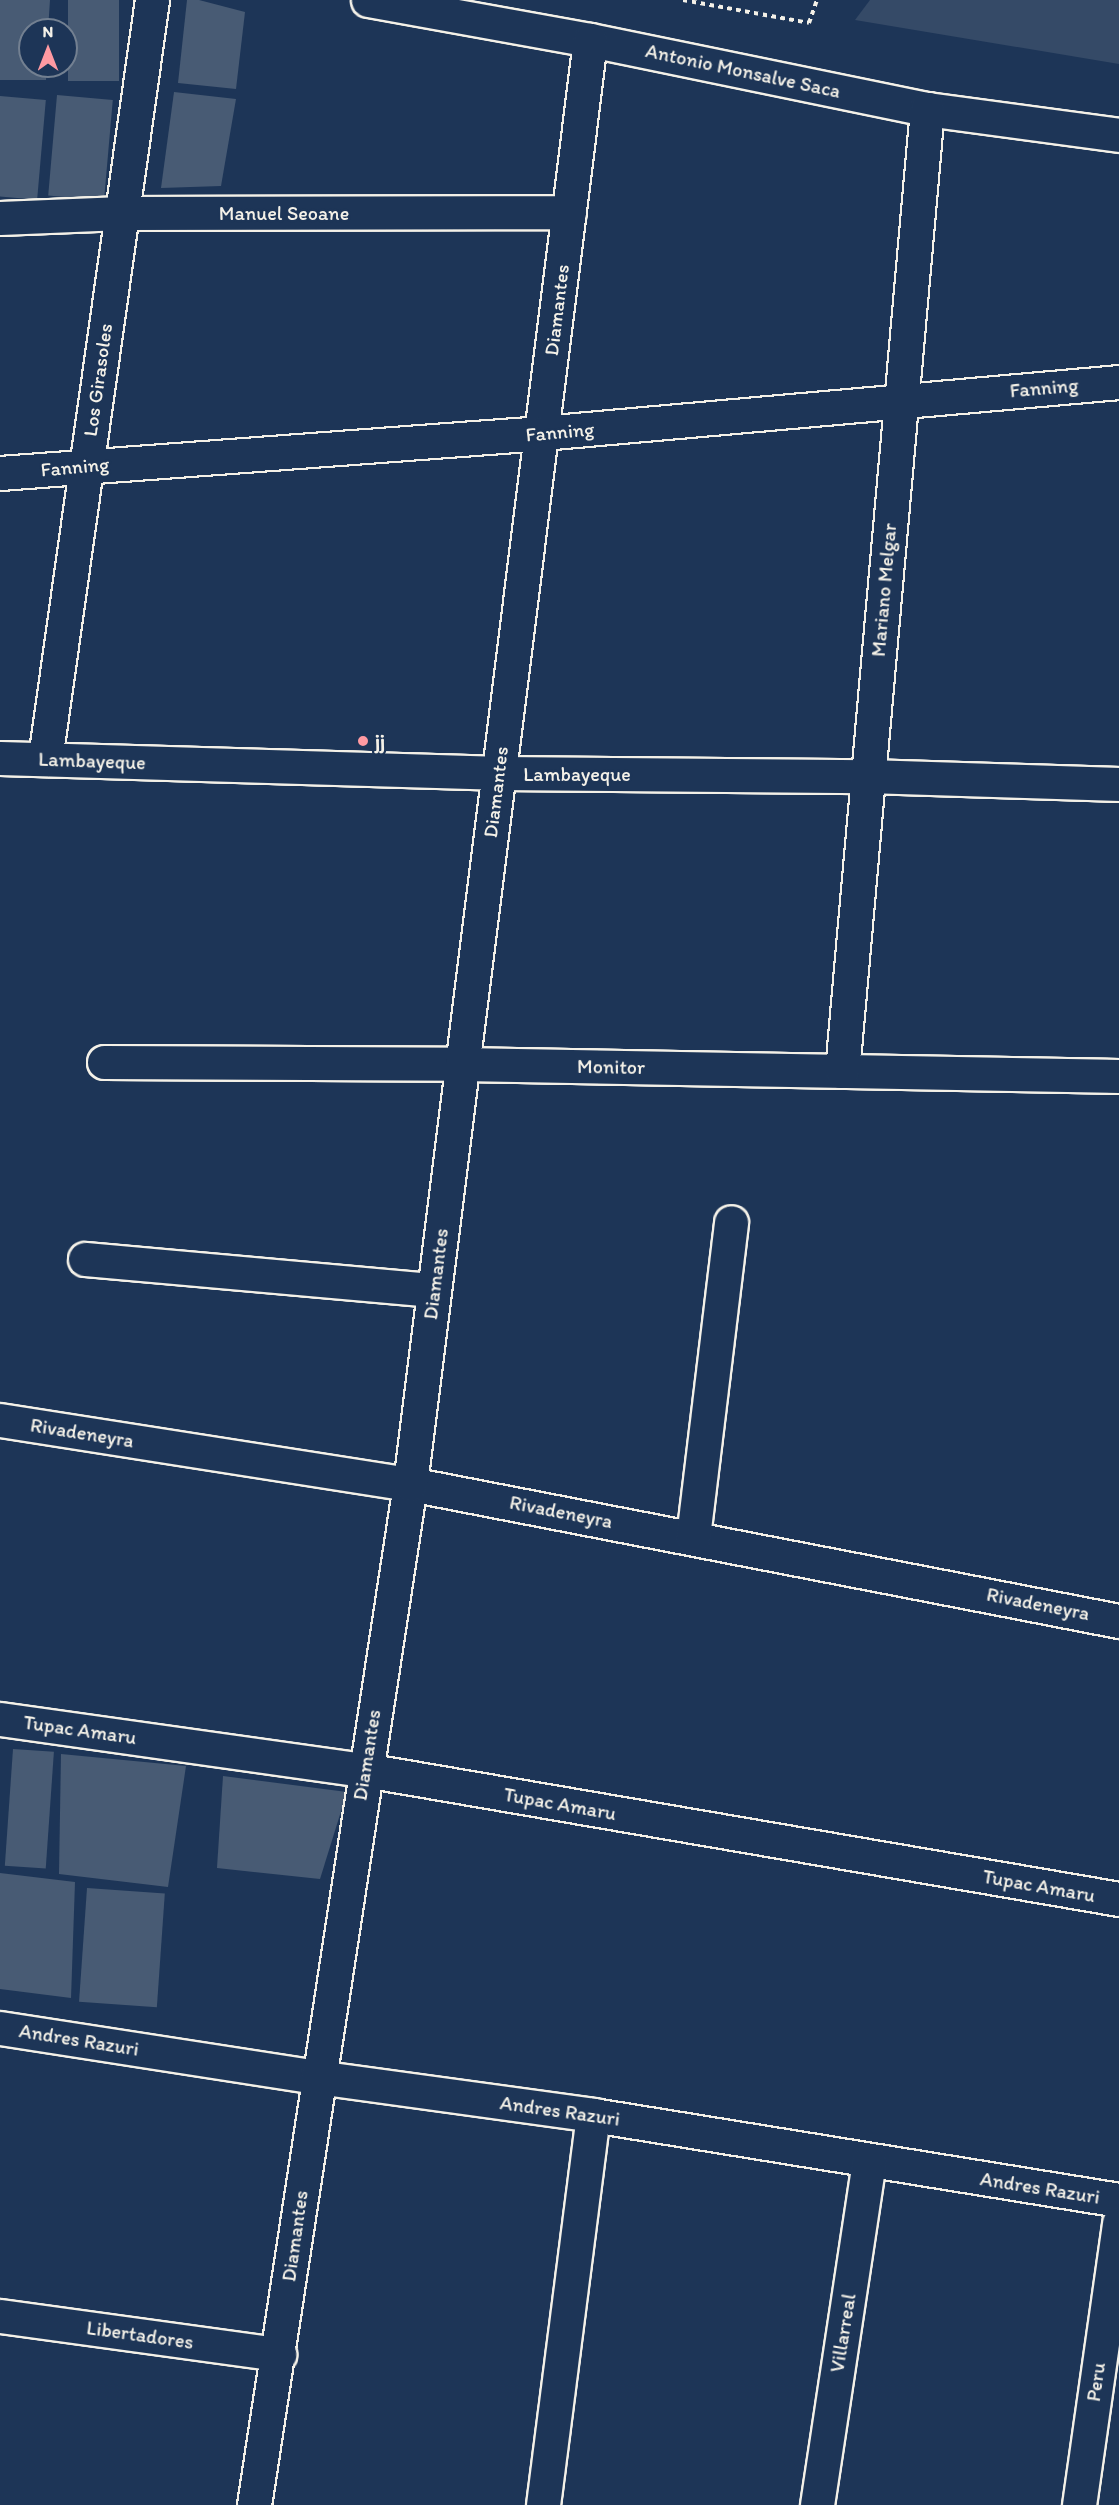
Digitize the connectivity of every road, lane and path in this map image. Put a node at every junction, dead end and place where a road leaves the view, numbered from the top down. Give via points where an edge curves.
1 (152, 0) edge
2 (368, 0) edge
3 (683, 0) edge
4 (817, 0) edge
5 (590, 40) junction
6 (927, 109) junction
7 (1119, 135) edge
8 (569, 212) junction
9 (122, 213) junction
10 (0, 218) edge
11 (1119, 382) edge
12 (901, 401) junction
13 (542, 434) junction
14 (86, 466) junction
15 (0, 473) edge
16 (0, 759) edge
17 (45, 759) junction
18 (499, 773) junction
19 (868, 776) junction
20 (1119, 784) edge
21 (104, 1062) dead end
22 (462, 1064) junction
23 (842, 1071) junction
24 (1119, 1076) edge
25 (731, 1222) dead end
26 (85, 1259) dead end
27 (434, 1290) junction
28 (0, 1420) edge
29 (410, 1484) junction
30 (693, 1537) junction
31 (1119, 1621) edge
32 (0, 1719) edge
33 (365, 1770) junction
34 (1119, 1899) edge
35 (0, 2028) edge
36 (317, 2078) junction
37 (593, 2115) junction
38 (869, 2161) junction
39 (1119, 2200) edge
40 (1119, 2223) edge
41 (0, 2316) edge
42 (279, 2354) junction
43 (254, 2505) edge
44 (543, 2505) edge
45 (817, 2505) edge
46 (1079, 2505) edge

1 - 9 street, Los Girasoles
2 - 5 street, Antonio Monsalve Saca
3 - 4 path via 809,23
5 - 6 street, Antonio Monsalve Saca
5 - 8 street, Diamantes
6 - 7 street, Antonio Monsalve Saca
6 - 12 street, Mariano Melgar
8 - 9 street, Manuel Seoane
8 - 13 street, Diamantes
9 - 10 street, Manuel Seoane
9 - 14 street, Los Girasoles
11 - 12 street, Fanning
12 - 13 street, Fanning
12 - 19 street, Mariano Melgar
13 - 14 street, Fanning
13 - 18 street, Diamantes
14 - 15 street, Fanning
14 - 17 street, Los Girasoles
16 - 17 street, Lambayeque
17 - 18 street, Lambayeque
18 - 19 street, Lambayeque
18 - 22 street, Diamantes
19 - 20 street, Lambayeque
19 - 23 street, Mariano Melgar
21 - 22 street, Monitor
22 - 23 street, Monitor
22 - 27 street, Diamantes
23 - 24 street, Monitor
25 - 30 street
26 - 27 street
27 - 29 street, Diamantes
28 - 29 street, Rivadeneyra
29 - 30 street, Rivadeneyra
29 - 33 street, Diamantes
30 - 31 street, Rivadeneyra
32 - 33 street, Tupac Amaru
33 - 34 street, Tupac Amaru
33 - 36 street, Diamantes
35 - 36 street, Andres Razuri
36 - 37 street, Andres Razuri
36 - 42 street, Diamantes
37 - 38 street, Andres Razuri
37 - 44 street
38 - 39 street, Andres Razuri
38 - 45 street, Villarreal
40 - 46 street, Peru
41 - 42 street, Libertadores
42 - 43 street, Diamantes

